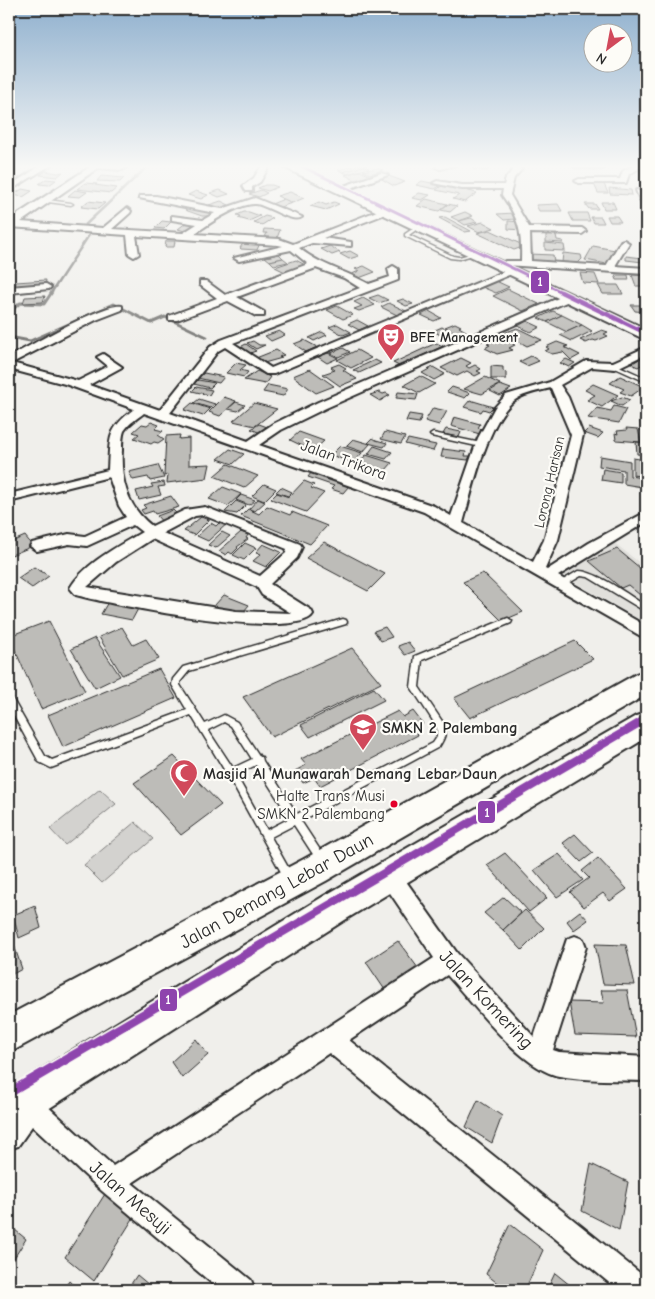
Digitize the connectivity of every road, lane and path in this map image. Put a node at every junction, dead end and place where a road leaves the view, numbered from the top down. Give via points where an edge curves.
1 (33, 226) edge
2 (104, 226) edge
3 (201, 226) edge
4 (346, 226) edge
5 (415, 226) edge
6 (424, 226) edge
7 (525, 226) edge
8 (97, 230) junction
9 (527, 230) junction
10 (582, 231) dead end
11 (131, 232) junction
12 (186, 235) junction
13 (311, 239) junction
14 (348, 244) dead end
15 (624, 244) dead end
16 (293, 247) junction
17 (134, 254) dead end
18 (239, 258) dead end
19 (526, 264) junction
20 (315, 265) junction
21 (510, 268) junction
22 (393, 269) dead end
23 (609, 269) junction
24 (646, 271) edge
25 (203, 283) dead end
26 (46, 287) dead end
27 (368, 288) junction
28 (11, 296) edge
29 (226, 298) junction
30 (567, 298) junction
31 (118, 308) dead end
32 (260, 314) dead end
33 (173, 318) dead end
34 (646, 329) edge
35 (646, 335) edge
36 (225, 342) junction
37 (646, 350) edge
38 (103, 357) dead end
39 (9, 361) edge
40 (9, 366) edge
41 (615, 366) junction
42 (646, 380) edge
43 (554, 384) junction
44 (80, 386) junction
45 (144, 407) junction
46 (163, 414) junction
47 (433, 435) dead end
48 (250, 445) junction
49 (481, 445) junction
50 (114, 472) junction
51 (9, 498) edge
52 (646, 516) edge
53 (134, 519) junction
54 (456, 524) junction
55 (153, 534) junction
56 (37, 546) dead end
57 (543, 573) junction
58 (262, 583) junction
59 (562, 584) junction
60 (646, 609) edge
61 (508, 621) dead end
62 (343, 622) dead end
63 (646, 633) edge
64 (646, 682) edge
65 (9, 700) edge
66 (193, 711) junction
67 (646, 725) edge
68 (204, 728) junction
69 (259, 760) junction
70 (231, 773) junction
71 (295, 819) junction
72 (266, 835) junction
73 (310, 872) junction
74 (391, 877) junction
75 (336, 907) junction
76 (575, 947) dead end
77 (449, 961) junction
78 (9, 1035) edge
79 (330, 1038) junction
80 (540, 1055) junction
81 (646, 1069) edge
82 (21, 1107) edge
83 (9, 1137) edge
84 (111, 1182) junction
85 (241, 1290) edge
86 (639, 1290) edge

1 - 8 street
2 - 8 street
3 - 12 street
4 - 13 street
5 - 21 main road
6 - 21 main road
7 - 9 street
8 - 11 street
9 - 10 street
9 - 19 street
11 - 12 street
11 - 17 street
12 - 16 street via 279,242
13 - 14 street
13 - 16 street
15 - 23 street
16 - 18 street
16 - 20 street
19 - 21 street
19 - 23 street
20 - 27 street via 347,276
20 - 29 street
21 - 30 main road
21 - 34 main road
21 - 36 street via 275,371 265,370
22 - 27 street via 394,278
23 - 24 street
25 - 29 street
26 - 28 street
27 - 36 street
29 - 32 street
29 - 33 street
30 - 35 main road
30 - 48 street via 322,405 277,427
31 - 39 street
36 - 46 street via 214,349
37 - 41 street
38 - 44 street via 116,367
40 - 44 street, Jalan Trikora
41 - 42 lane
41 - 43 street via 590,364
43 - 49 street via 512,397 501,406
43 - 57 street, Lorong Harisan via 577,435
44 - 45 street, Jalan Trikora
45 - 46 street, Jalan Trikora
45 - 50 street via 124,422 117,433
46 - 48 street, Jalan Trikora
47 - 49 lane
48 - 54 street, Jalan Trikora via 429,509
49 - 54 street
50 - 51 street
50 - 53 street
52 - 57 street
53 - 55 street
53 - 56 street via 87,541 68,539
54 - 57 street, Jalan Trikora
55 - 58 street
55 - 58 street via 188,514 205,511 295,547 292,555
55 - 58 street via 116,555 80,583 79,590 231,617 280,621 306,614 267,591
57 - 59 street, Jalan Trikora
59 - 60 lane via 580,573
59 - 63 street, Jalan Trikora
61 - 71 lane via 418,658 416,686 441,726 441,737 436,745
62 - 66 lane via 186,669 177,678 176,685
64 - 73 highway, Jalan Demang Lebar Daun
65 - 66 lane via 42,759 51,764
66 - 68 lane
67 - 74 highway
68 - 69 lane via 228,718
68 - 70 lane
69 - 70 lane
69 - 71 lane
70 - 72 lane
71 - 72 lane
71 - 73 lane
72 - 73 lane
73 - 75 highway
73 - 78 highway, Jalan Demang Lebar Daun
74 - 75 highway
74 - 77 street, Jalan Komering
75 - 82 highway
76 - 80 street
77 - 79 street
77 - 80 street, Jalan Komering
79 - 84 street
79 - 86 street
80 - 81 street, Jalan Komering via 549,1061 570,1066
82 - 83 street
82 - 84 street, Jalan Mesuji
84 - 85 street, Jalan Mesuji

